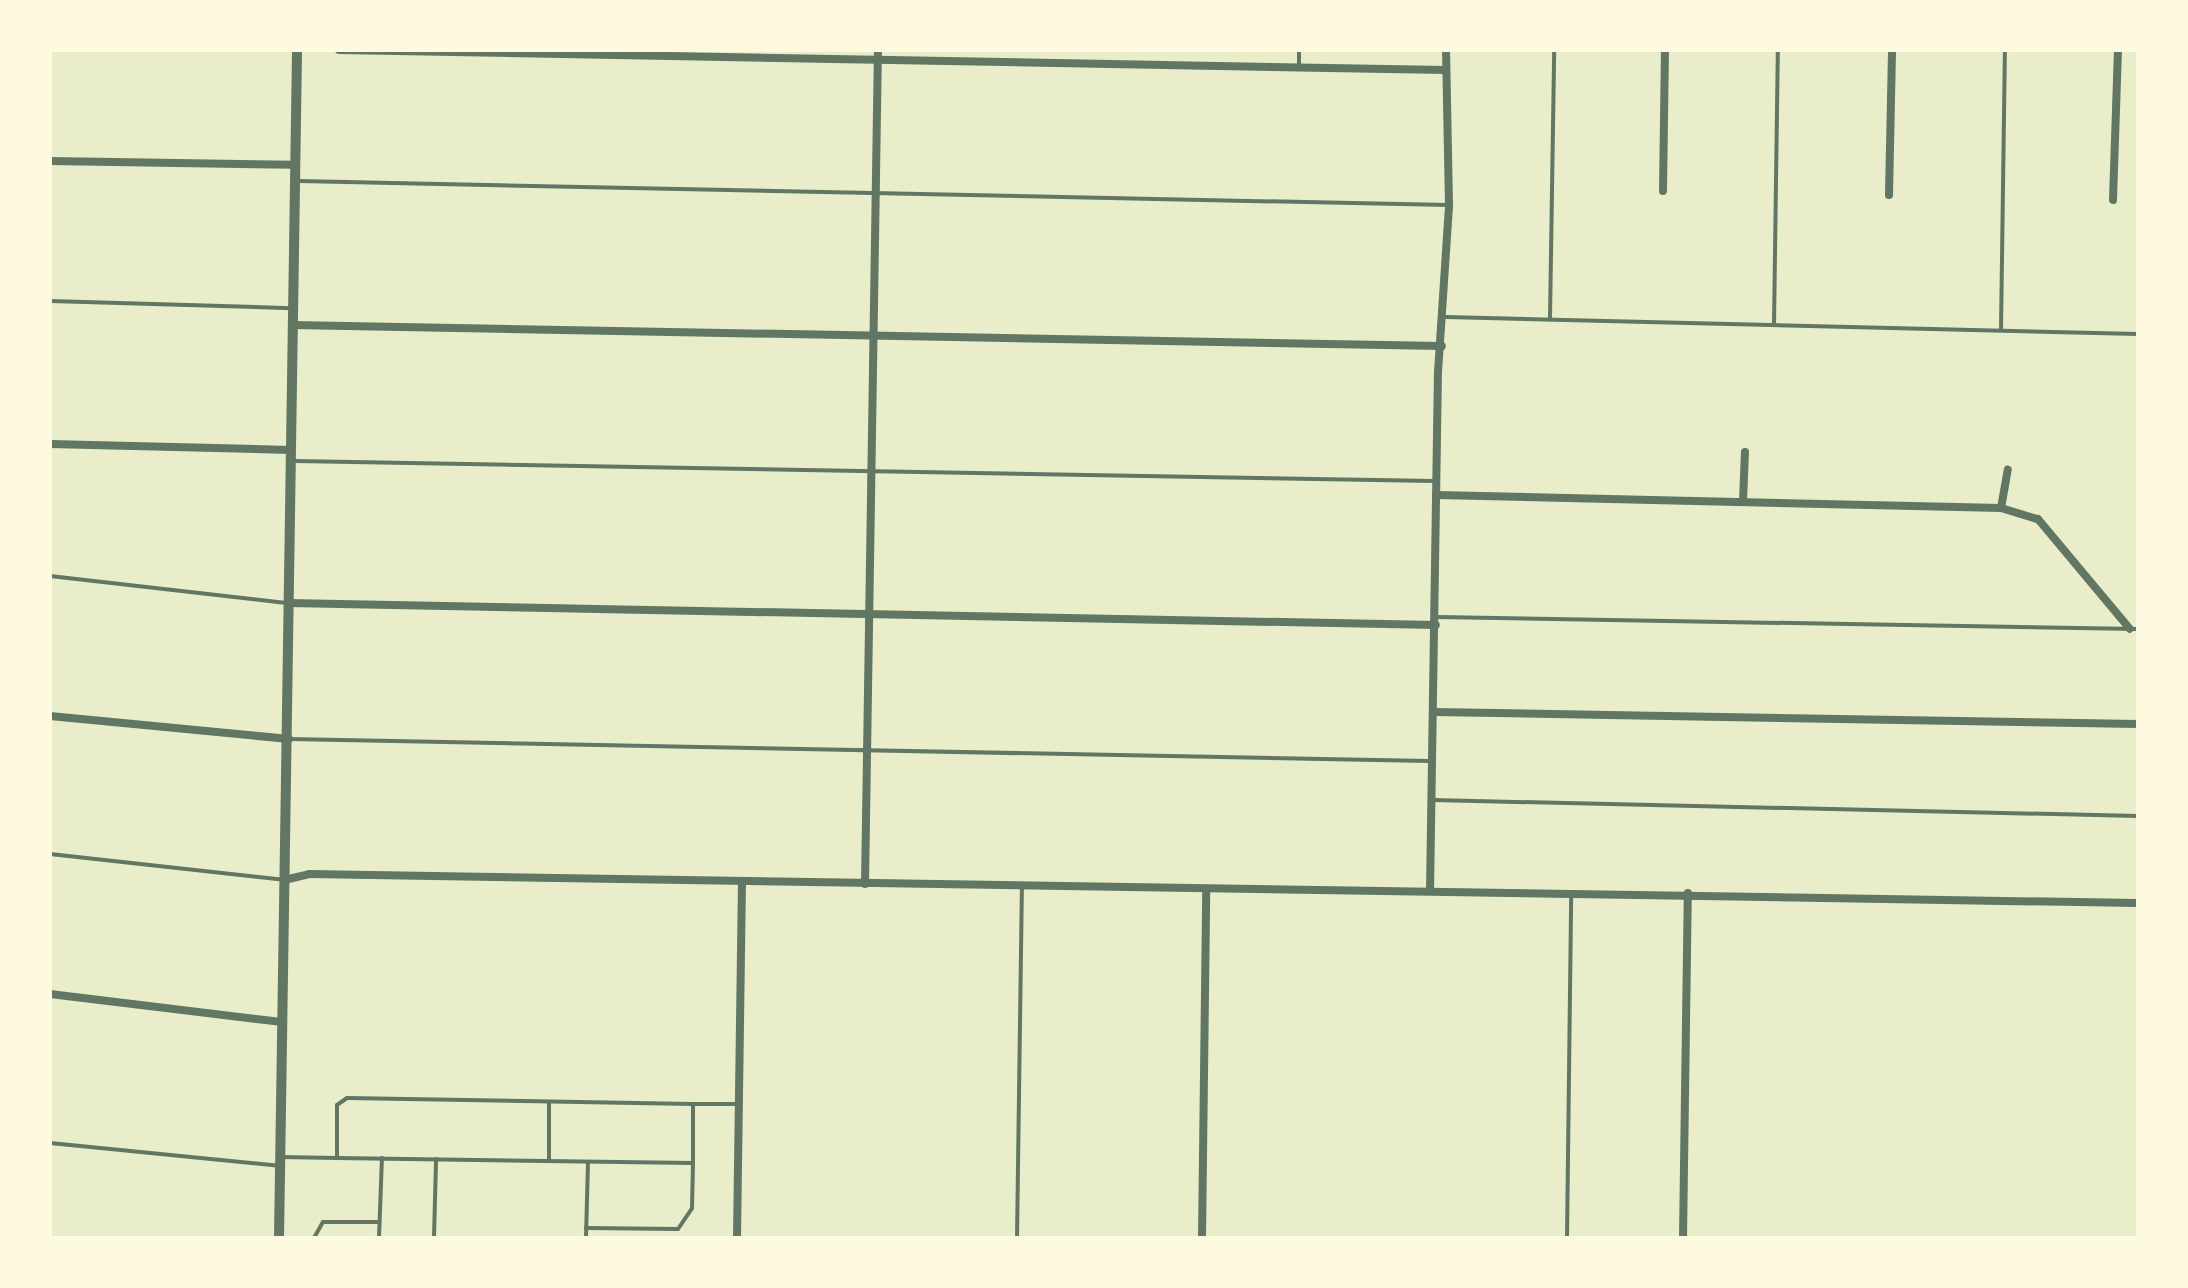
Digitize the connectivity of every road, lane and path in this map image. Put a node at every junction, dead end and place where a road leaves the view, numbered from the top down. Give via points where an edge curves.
1 (297, 50) edge
2 (339, 50) edge
3 (1020, 50) edge
4 (1163, 50) edge
5 (1299, 50) edge
6 (1446, 50) edge
7 (1554, 50) edge
8 (1665, 50) edge
9 (1778, 50) edge
10 (1892, 50) edge
11 (2005, 50) edge
12 (2118, 50) edge
13 (598, 52) edge
14 (735, 54) edge
15 (878, 55) edge
16 (1020, 62) junction
17 (1163, 63) junction
18 (1299, 66) junction
19 (1446, 70) junction
20 (50, 161) edge
21 (294, 166) junction
22 (294, 181) junction
23 (1663, 191) dead end
24 (1888, 194) dead end
25 (876, 196) junction
26 (2114, 200) dead end
27 (1450, 204) junction
28 (50, 302) edge
29 (292, 308) junction
30 (1446, 317) junction
31 (1550, 318) junction
32 (292, 325) junction
33 (1774, 325) junction
34 (2001, 331) junction
35 (2138, 334) edge
36 (872, 336) junction
37 (1442, 346) junction
38 (50, 444) edge
39 (1745, 452) dead end
40 (290, 456) junction
41 (2008, 470) dead end
42 (870, 473) junction
43 (1436, 481) junction
44 (1436, 495) junction
45 (1743, 501) junction
46 (2000, 508) junction
47 (50, 576) edge
48 (288, 603) junction
49 (867, 612) junction
50 (1436, 621) junction
51 (2134, 629) edge
52 (1434, 712) junction
53 (50, 716) edge
54 (2138, 724) edge
55 (289, 739) junction
56 (865, 752) junction
57 (1433, 761) junction
58 (1432, 800) junction
59 (2138, 816) edge
60 (50, 854) edge
61 (2138, 856) edge
62 (284, 880) junction
63 (742, 882) junction
64 (865, 884) junction
65 (1022, 886) junction
66 (1206, 889) junction
67 (1430, 892) junction
68 (1571, 892) junction
69 (1688, 894) junction
70 (2138, 903) edge
71 (50, 994) edge
72 (282, 1022) junction
73 (549, 1102) junction
74 (693, 1104) junction
75 (739, 1104) junction
76 (50, 1142) edge
77 (337, 1158) junction
78 (382, 1158) junction
79 (436, 1159) junction
80 (280, 1161) junction
81 (548, 1161) junction
82 (588, 1162) junction
83 (693, 1163) junction
84 (380, 1222) junction
85 (586, 1228) junction
86 (279, 1238) edge
87 (314, 1238) edge
88 (379, 1238) edge
89 (434, 1238) edge
90 (586, 1238) edge
91 (737, 1238) edge
92 (1018, 1238) edge
93 (1202, 1238) edge
94 (1566, 1238) edge
95 (1683, 1238) edge

1 - 21 street
2 - 13 street
3 - 16 lane
4 - 17 street
5 - 18 lane
6 - 19 street
7 - 31 lane
8 - 23 street
9 - 33 lane
10 - 24 street
11 - 34 lane
12 - 26 street
13 - 14 street
14 - 15 street
15 - 16 street
15 - 25 street
16 - 17 street
17 - 18 street
18 - 19 street
19 - 27 street
20 - 21 street
21 - 22 street
22 - 25 lane
22 - 29 street
25 - 27 lane
25 - 36 street
27 - 30 street
28 - 29 lane
29 - 32 street
30 - 31 lane
30 - 37 street
31 - 33 lane
32 - 36 street
32 - 40 street
33 - 34 lane
34 - 35 lane
36 - 37 street
36 - 42 street
37 - 43 street
38 - 40 street
39 - 45 street
40 - 42 lane
40 - 48 street
41 - 46 street
42 - 43 lane
42 - 49 street
43 - 44 street
44 - 45 street
44 - 50 street
45 - 46 street
46 - 51 street via 2038,519
47 - 48 lane
48 - 49 street
48 - 55 street
49 - 50 street
49 - 56 street
50 - 51 lane
50 - 52 street
52 - 54 street
52 - 57 street
53 - 55 street
55 - 56 lane
55 - 62 street
56 - 57 lane
56 - 64 street
57 - 58 street
58 - 59 lane
58 - 67 street
60 - 62 lane
61 - 70 lane
62 - 63 street via 308,874
62 - 72 street
63 - 64 street
63 - 75 street
64 - 65 street
65 - 66 street
65 - 92 lane
66 - 67 street
66 - 93 street
67 - 68 street
68 - 69 street
68 - 94 lane
69 - 70 street
69 - 95 street
71 - 72 street
72 - 80 street
73 - 74 lane
73 - 77 lane via 340,1100
73 - 81 lane
74 - 75 lane
74 - 83 lane
75 - 91 street
76 - 80 lane
77 - 78 lane
77 - 80 lane
78 - 79 lane
78 - 84 lane
79 - 81 lane
79 - 89 lane
80 - 86 street
81 - 82 lane
82 - 83 lane
82 - 85 lane
83 - 85 lane via 692,1208 678,1229
84 - 87 lane via 323,1222
84 - 88 lane
85 - 90 lane

